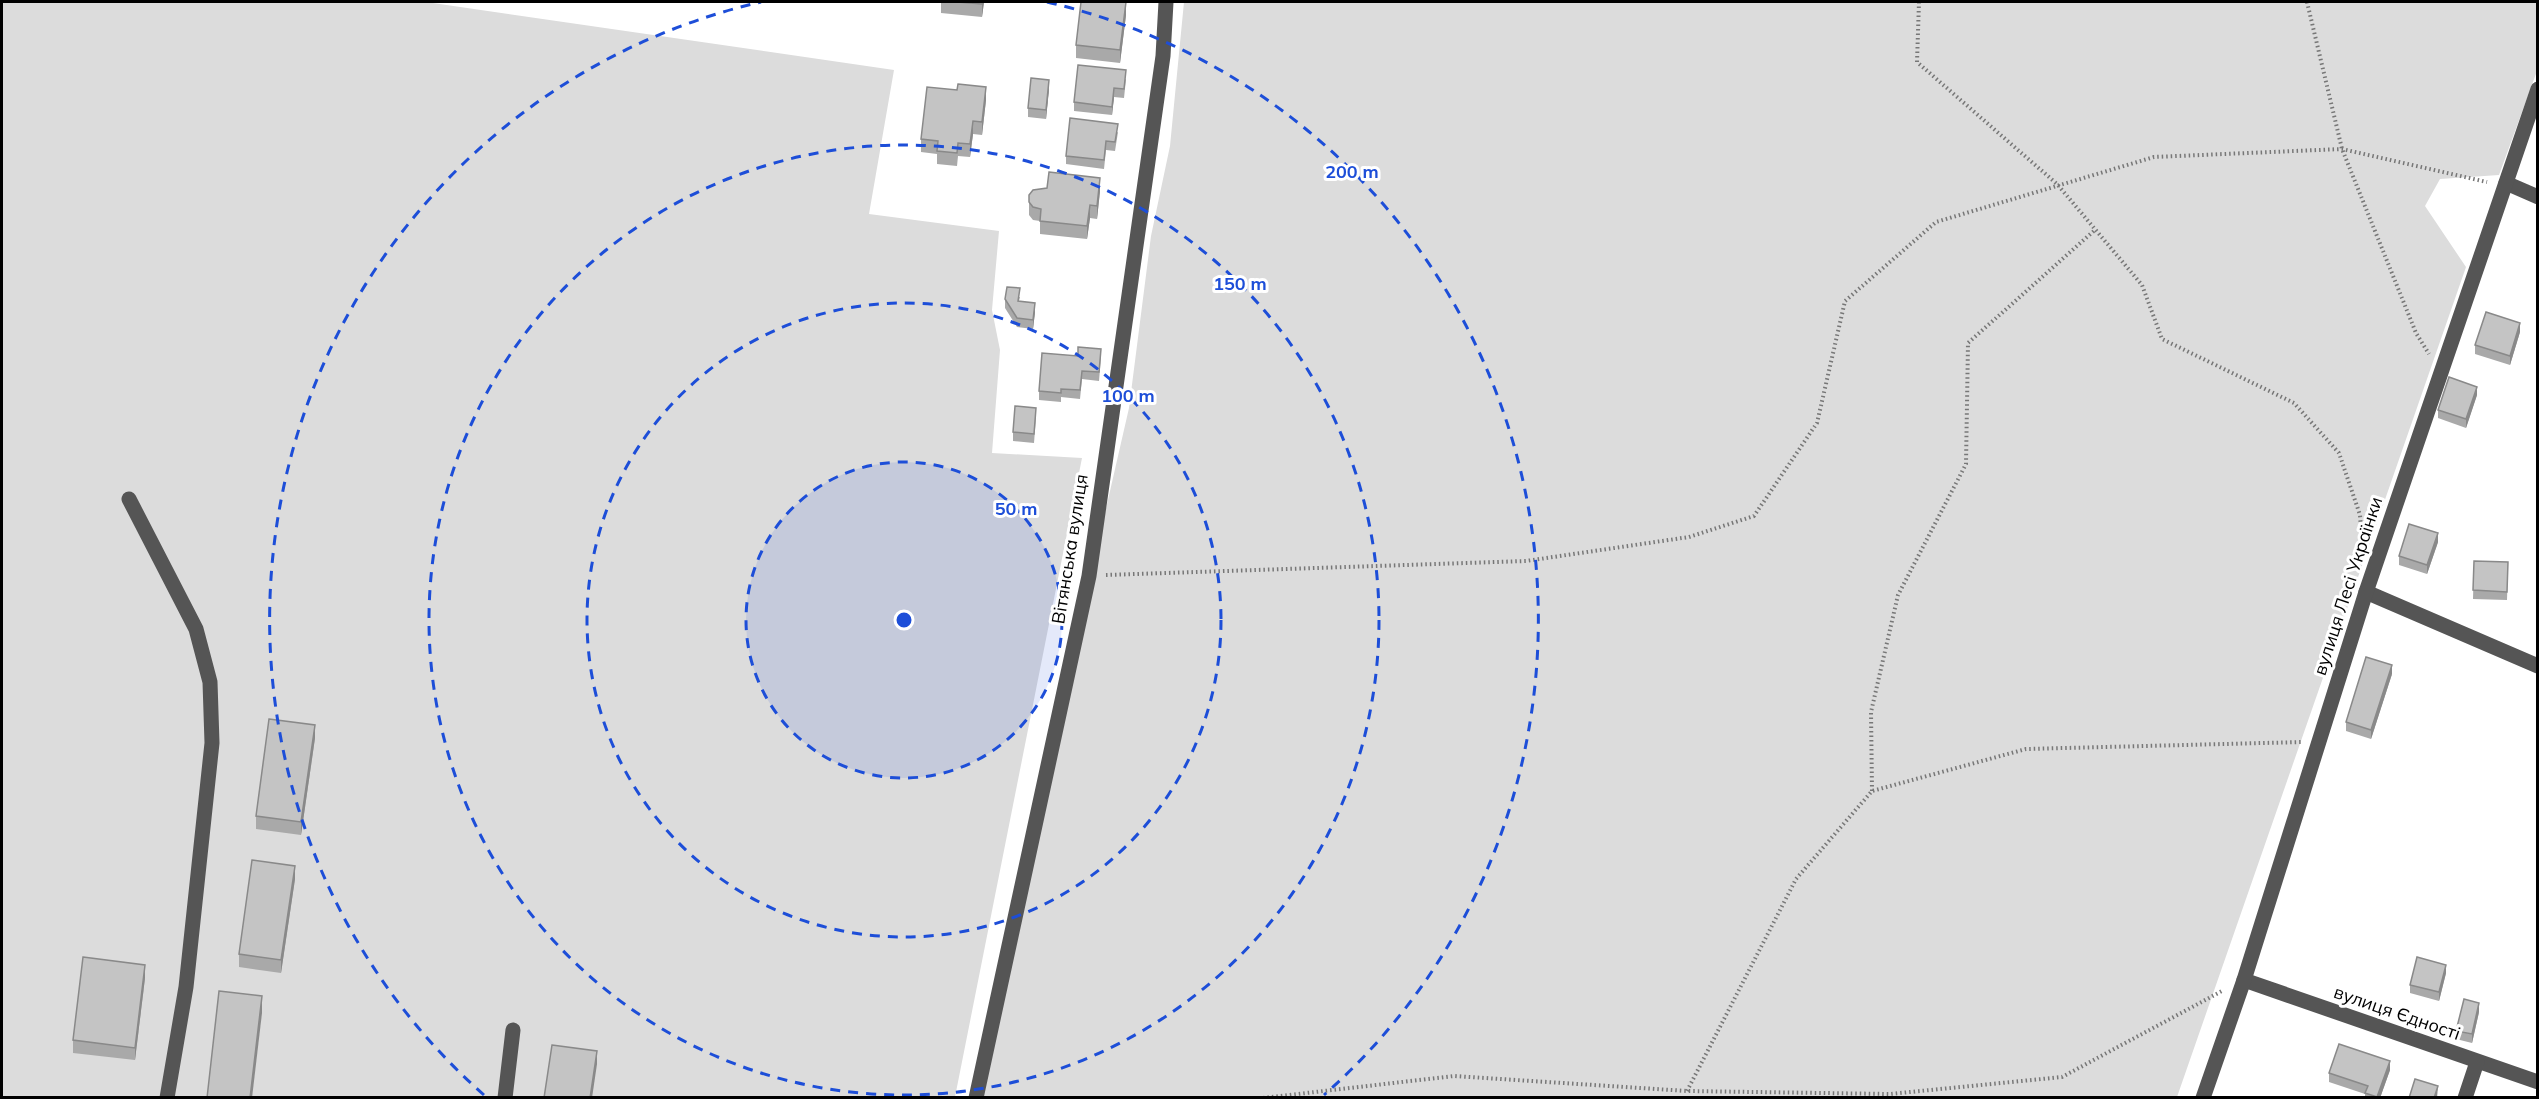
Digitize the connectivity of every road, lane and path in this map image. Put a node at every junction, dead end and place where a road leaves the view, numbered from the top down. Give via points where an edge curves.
1 (1166, 2) edge
2 (1918, 2) edge
3 (2307, 2) edge
4 (2538, 89) edge
5 (2342, 149) junction
6 (2506, 183) junction
7 (2057, 184) junction
8 (2538, 197) edge
9 (2096, 230) junction
10 (2441, 372) junction
11 (129, 499) dead end
12 (2363, 549) dead end
13 (1089, 576) junction
14 (2366, 592) junction
15 (2538, 666) edge
16 (2319, 742) junction
17 (1872, 791) junction
18 (2244, 980) junction
19 (513, 1030) dead end
20 (2477, 1062) junction
21 (2538, 1082) edge
22 (1687, 1091) junction
23 (1890, 1094) junction
24 (167, 1098) edge
25 (505, 1098) edge
26 (976, 1098) edge
27 (1263, 1098) edge
28 (1895, 1098) edge
29 (2204, 1098) edge
30 (2465, 1098) edge

1 - 13 street, Вітянська вулиця via 1162,56
2 - 7 path via 1917,62
3 - 5 path
4 - 6 street, вулиця Лесі Українки
5 - 6 path via 2475,181
5 - 7 path via 2154,157
5 - 10 path via 2416,333
6 - 8 street
6 - 10 street, вулиця Лесі Українки
7 - 9 path
7 - 13 path via 1936,222 1845,302 1817,423 1754,516 1689,537 1526,561
9 - 12 path via 2142,285 2162,339 2294,403 2339,453 2360,514
9 - 17 path via 1968,343 1966,464 1898,595 1871,712
10 - 14 street, вулиця Лесі Українки
11 - 24 street via 196,629 210,682 212,743 186,987
13 - 26 street, Вітянська вулиця
14 - 15 street
14 - 16 street, вулиця Лесі Українки
16 - 17 path via 2026,749
16 - 18 street, вулиця Лесі Українки
17 - 22 path via 1796,879
18 - 20 street, вулиця Єдності
18 - 23 path via 2062,1077
18 - 29 street, вулиця Лесі Українки
19 - 25 street
20 - 21 street, вулиця Єдності
20 - 30 street
22 - 23 path
22 - 27 path via 1454,1076
23 - 28 path

